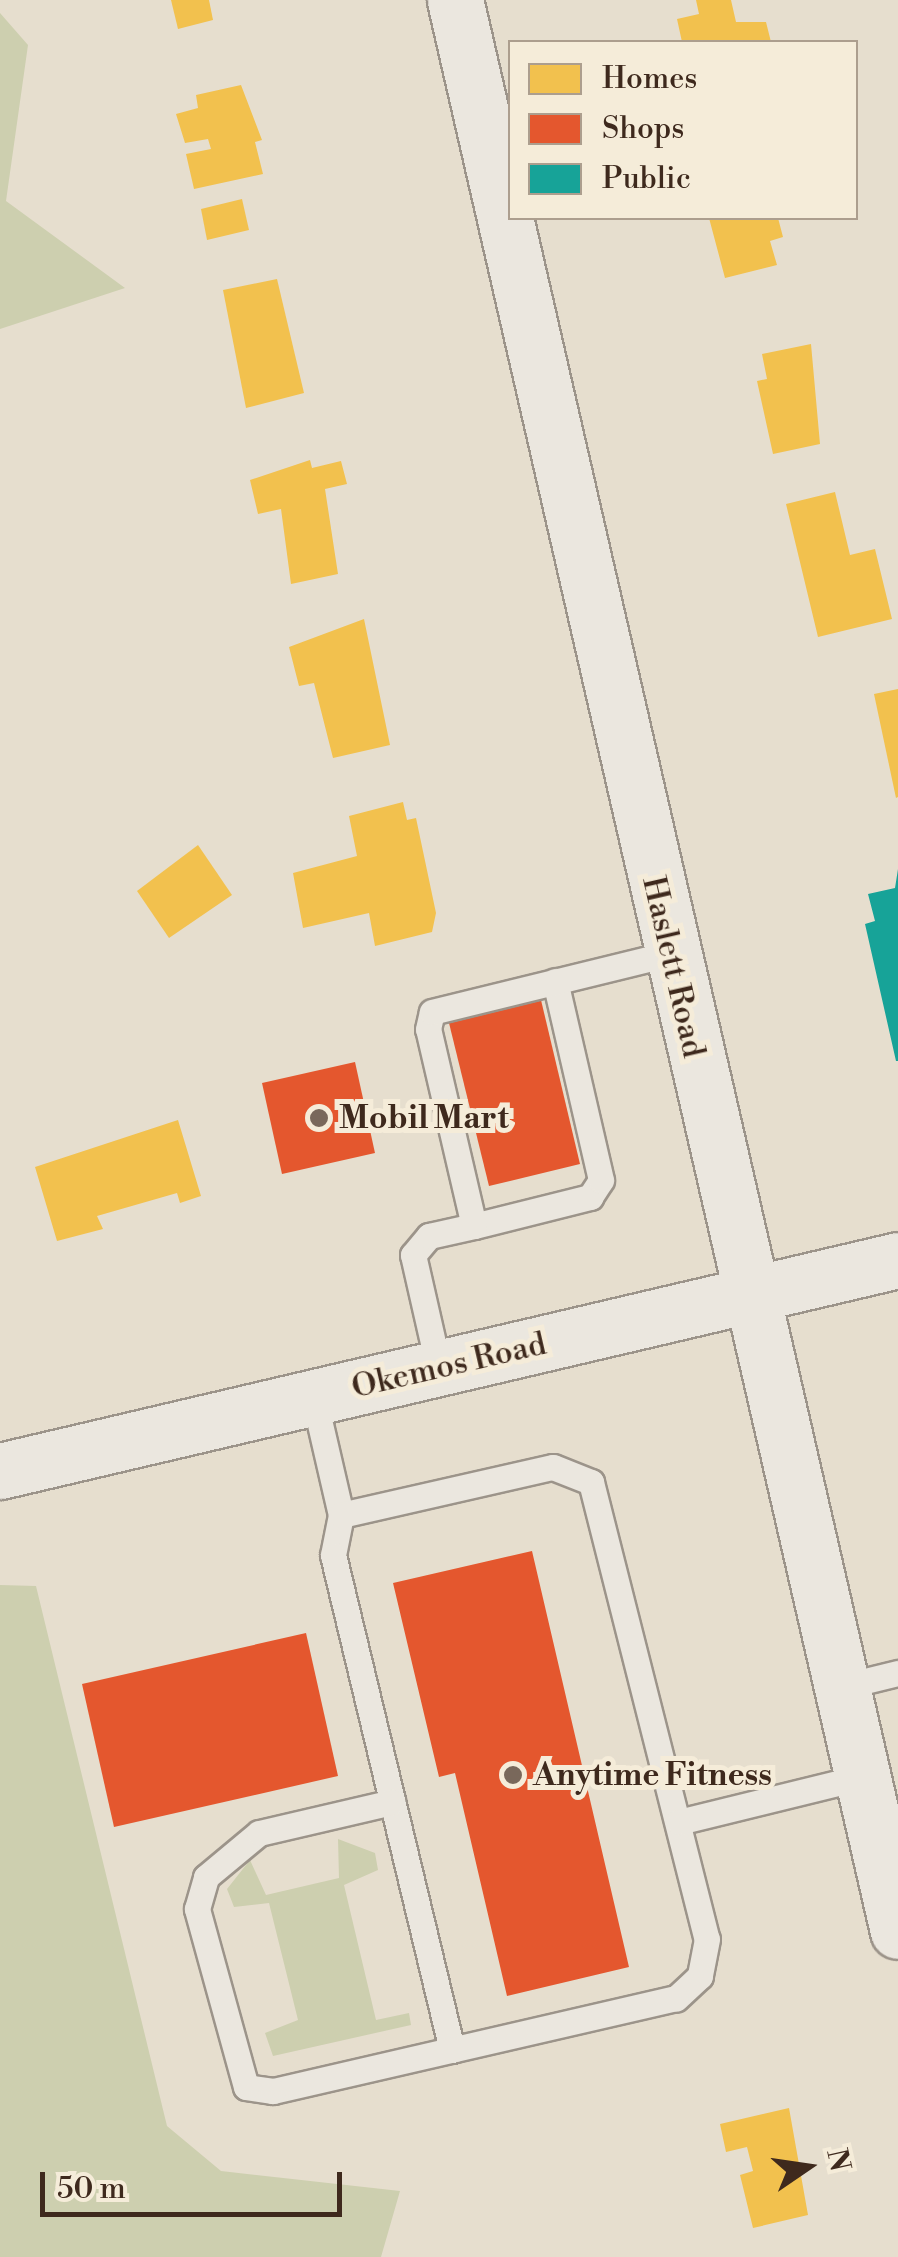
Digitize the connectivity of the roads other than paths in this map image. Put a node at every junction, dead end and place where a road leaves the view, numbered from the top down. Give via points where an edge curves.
1 (455, 0) edge
2 (670, 954) junction
3 (555, 981) junction
4 (474, 1226) junction
5 (898, 1260) edge
6 (748, 1296) junction
7 (439, 1369) junction
8 (314, 1398) junction
9 (0, 1471) edge
10 (341, 1515) junction
11 (898, 1673) edge
12 (841, 1687) junction
13 (862, 1776) junction
14 (392, 1802) junction
15 (679, 1822) junction
16 (898, 1931) edge
17 (452, 2050) junction

1 - 2 main road, Haslett Road
2 - 3 lane
2 - 6 main road, Haslett Road
3 - 4 lane via 564,1058 598,1190
3 - 4 lane via 432,1012 469,1154
4 - 7 lane via 429,1236 413,1255
5 - 6 main road, Okemos Road
6 - 7 main road, Okemos Road
6 - 12 main road, Haslett Road
7 - 8 main road, Okemos Road
8 - 9 main road, Okemos Road
8 - 10 lane
10 - 14 lane via 332,1555
10 - 15 lane via 553,1467 590,1482
11 - 12 lane
12 - 13 main road, Haslett Road
13 - 15 lane
13 - 16 main road, Haslett Road
14 - 17 lane
14 - 17 lane via 258,1834 206,1878 197,1909 233,2064 246,2086 272,2091
15 - 17 lane via 707,1938 689,1989

